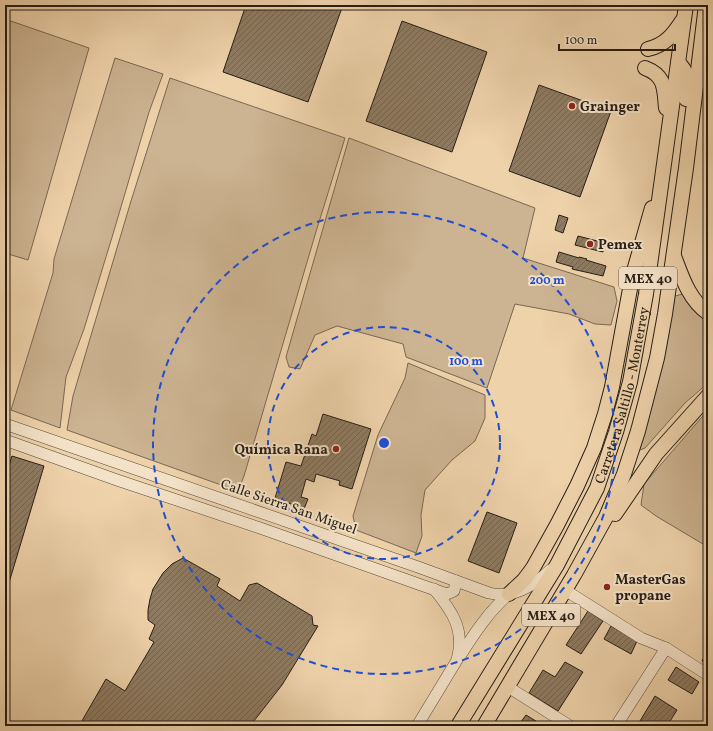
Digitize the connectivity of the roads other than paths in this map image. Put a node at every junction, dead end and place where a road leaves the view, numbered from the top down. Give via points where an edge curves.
1 (691, 5) edge
2 (685, 12) edge
3 (706, 14) edge
4 (648, 49) dead end
5 (678, 62) junction
6 (645, 68) dead end
7 (669, 131) junction
8 (663, 173) junction
9 (675, 238) junction
10 (673, 254) junction
11 (708, 313) edge
12 (612, 387) junction
13 (708, 396) edge
14 (5, 424) edge
15 (5, 440) edge
16 (597, 488) junction
17 (596, 537) junction
18 (557, 565) junction
19 (456, 581) junction
20 (433, 589) junction
21 (565, 590) junction
22 (509, 594) junction
23 (666, 648) junction
24 (458, 660) junction
25 (708, 675) edge
26 (508, 687) junction
27 (417, 726) edge
28 (458, 726) edge
29 (484, 726) edge
30 (570, 726) edge
31 (616, 726) edge

1 - 2 main road
2 - 4 main road via 668,40
2 - 5 main road, Carretera Saltillo - Monterrey / MEX 40
3 - 5 main road
3 - 9 main road, Carretera Saltillo - Monterrey / MEX 40
5 - 7 main road, Carretera Saltillo - Monterrey / MEX 40
5 - 9 main road via 683,67 688,84 674,206
6 - 7 main road via 662,81
7 - 8 main road, Carretera Saltillo - Monterrey / MEX 40
8 - 12 main road via 632,278
8 - 16 main road, Carretera Saltillo - Monterrey / MEX 40 via 654,245 630,382
9 - 10 main road, Carretera Saltillo - Monterrey / MEX 40
10 - 11 main road via 689,292
10 - 17 main road, Carretera Saltillo - Monterrey / MEX 40 via 660,344 648,398 614,501
12 - 16 main road via 600,450
12 - 22 main road via 583,475 529,575
13 - 17 main road via 656,454 612,519
14 - 19 street, Calle Sierra San Miguel
15 - 20 street
16 - 18 main road, Carretera Saltillo - Monterrey / MEX 40
17 - 21 main road, Carretera Saltillo - Monterrey / MEX 40
18 - 22 street, Calle Sierra San Miguel via 532,586
18 - 28 main road, Carretera Saltillo - Monterrey / MEX 40
19 - 20 street via 456,587 451,593
19 - 22 street, Calle Sierra San Miguel via 488,593
20 - 24 street via 453,614 457,625 460,635
21 - 23 street via 641,638
21 - 26 main road, Carretera Saltillo - Monterrey / MEX 40
22 - 24 street via 498,603
23 - 25 street
23 - 31 street
24 - 27 street
26 - 29 main road, Carretera Saltillo - Monterrey / MEX 40
26 - 30 street

